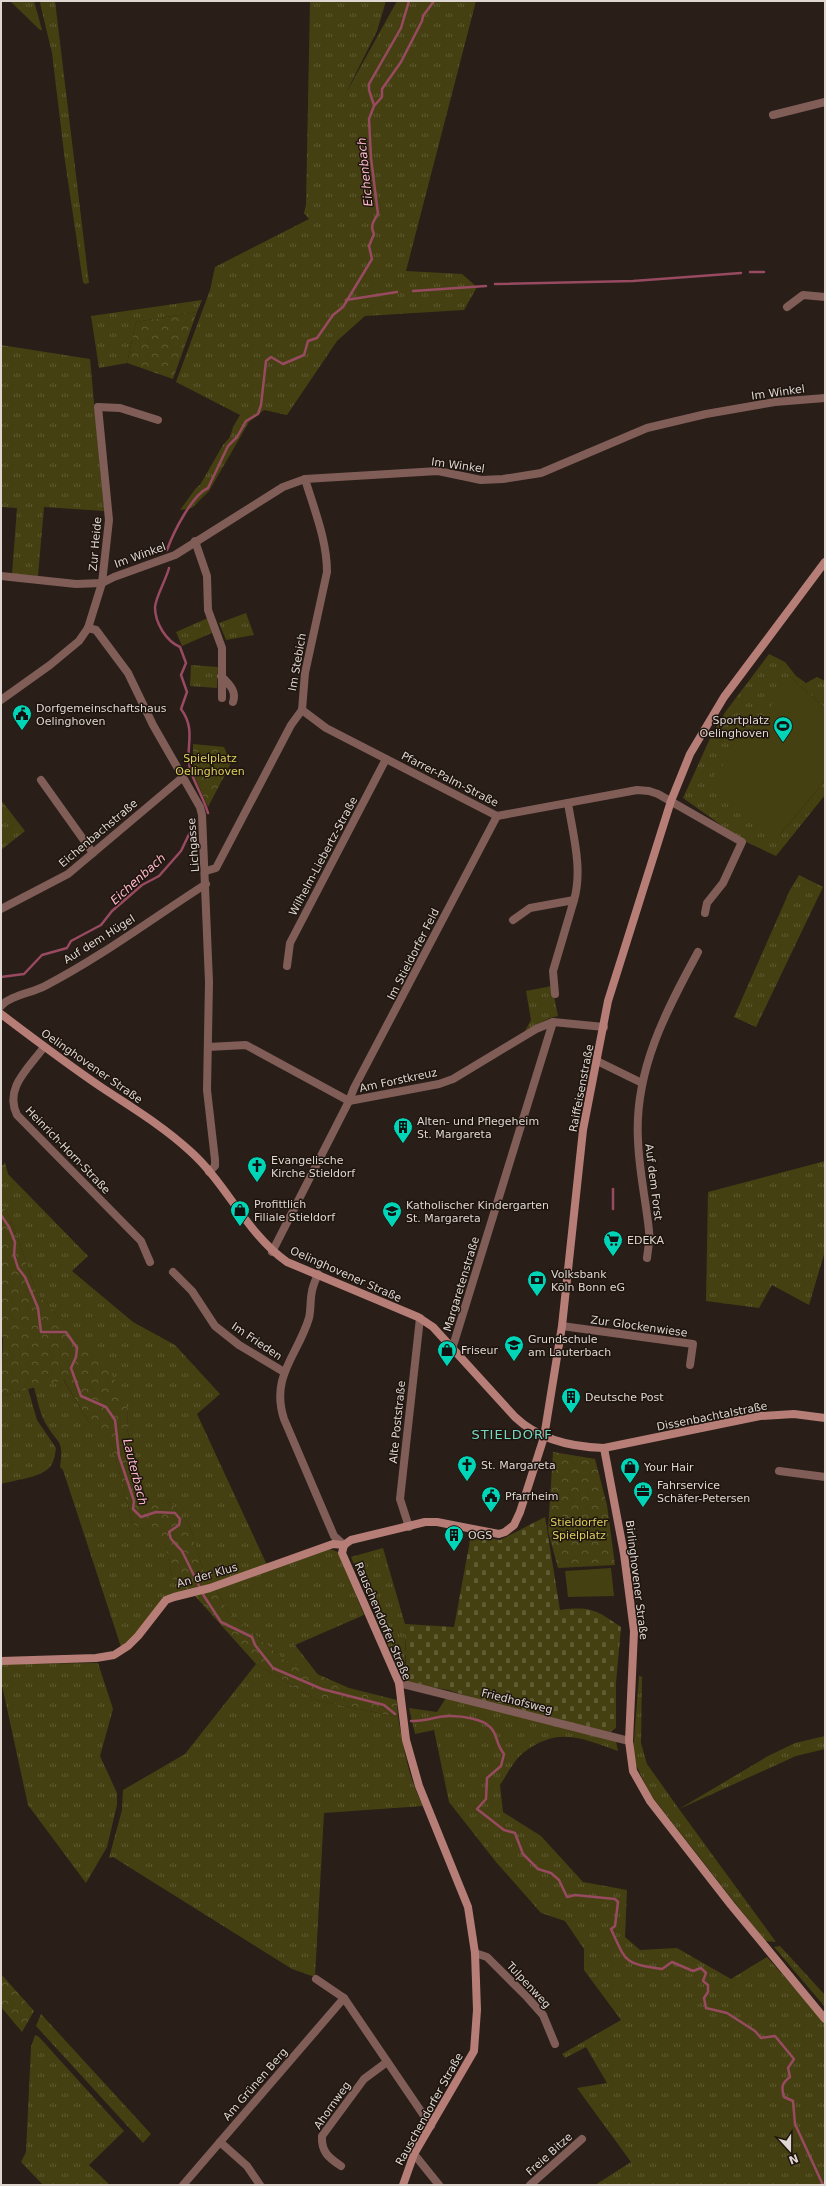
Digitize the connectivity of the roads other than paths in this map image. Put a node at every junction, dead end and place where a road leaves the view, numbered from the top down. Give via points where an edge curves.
1 (825, 102) edge
2 (773, 115) dead end
3 (825, 297) edge
4 (787, 307) dead end
5 (825, 398) edge
6 (158, 420) dead end
7 (305, 479) junction
8 (195, 541) junction
9 (825, 562) edge
10 (1, 576) edge
11 (102, 583) junction
12 (88, 628) junction
13 (221, 676) junction
14 (222, 698) dead end
15 (1, 700) edge
16 (233, 702) dead end
17 (302, 710) junction
18 (386, 759) junction
19 (183, 777) junction
20 (41, 780) dead end
21 (671, 801) junction
22 (568, 803) junction
23 (497, 816) junction
24 (92, 853) junction
25 (206, 871) junction
26 (206, 884) junction
27 (574, 900) junction
28 (1, 909) edge
29 (705, 913) dead end
30 (513, 920) dead end
31 (698, 952) dead end
32 (286, 966) dead end
33 (555, 994) dead end
34 (1, 1006) edge
35 (1, 1014) edge
36 (553, 1022) junction
37 (604, 1027) junction
38 (44, 1047) junction
39 (208, 1047) junction
40 (597, 1061) junction
41 (642, 1083) junction
42 (349, 1101) junction
43 (210, 1172) junction
44 (272, 1252) junction
45 (648, 1258) dead end
46 (150, 1262) dead end
47 (173, 1272) dead end
48 (318, 1274) junction
49 (420, 1318) junction
50 (562, 1326) junction
51 (453, 1346) junction
52 (690, 1365) dead end
53 (284, 1372) junction
54 (825, 1418) edge
55 (544, 1436) junction
56 (604, 1448) junction
57 (779, 1471) dead end
58 (825, 1477) edge
59 (409, 1527) junction
60 (344, 1545) junction
61 (1, 1661) edge
62 (399, 1683) junction
63 (629, 1741) junction
64 (474, 1953) junction
65 (316, 1979) dead end
66 (344, 1998) junction
67 (825, 2019) edge
68 (555, 2044) dead end
69 (388, 2062) junction
70 (430, 2126) junction
71 (582, 2138) dead end
72 (220, 2142) junction
73 (414, 2154) junction
74 (341, 2166) dead end
75 (183, 2185) edge
76 (260, 2185) edge
77 (403, 2185) edge
78 (439, 2185) edge
79 (530, 2185) edge

1 - 2 street
3 - 4 street via 803,295
5 - 7 street, Im Winkel via 775,402 647,428 541,473 503,479 481,480 438,471
6 - 11 street, Zur Heide via 120,408 98,407 109,520
7 - 8 street, Im Winkel via 283,487
7 - 17 street, Im Stebich via 325,544 327,572 305,673
8 - 11 street, Im Winkel via 175,555
8 - 13 street via 207,576 208,610 222,648
9 - 21 main road, Raiffeisenstraße via 724,697 690,754
10 - 11 street via 76,584
11 - 12 street, Zur Heide
12 - 15 street, Zur Heide via 79,641
12 - 19 street, Lichgasse via 96,630 128,673 153,725
13 - 14 street
13 - 16 street via 232,688 235,697
17 - 18 street, Pfarrer-Palm-Straße via 326,728
17 - 25 street via 291,725 216,868
18 - 23 street, Pfarrer-Palm-Straße
18 - 32 street, Wilhelm-Liebertz-Straße via 290,943
19 - 24 street, Eichenbachstraße
19 - 25 street, Lichgasse via 202,815
20 - 24 street
21 - 22 street, Pfarrer-Palm-Straße via 649,791 637,790
21 - 29 street, Pfarrer-Palm-Straße via 742,842 723,883 707,903
21 - 37 main road, Raiffeisenstraße via 616,973
22 - 23 street, Pfarrer-Palm-Straße
22 - 27 street via 578,867
23 - 42 street, Im Stieldorfer Feld
24 - 28 street, Eichenbachstraße via 68,874
25 - 26 street, Lichgasse
26 - 34 street, Auf dem Hügel via 83,964
26 - 39 street, Lichgasse
27 - 30 street via 530,908
27 - 33 street via 553,971
31 - 41 street, Auf dem Forst via 656,1037
35 - 38 main road, Oelinghovener Straße
36 - 37 street, Am Forstkreuz
36 - 42 street, Am Forstkreuz via 536,1029 453,1079
36 - 51 street, Margaretenstraße
37 - 40 main road, Raiffeisenstraße
38 - 43 main road, Oelinghovener Straße via 166,1131
38 - 46 street, Heinrich-Horn-Straße via 14,1088 13,1106 17,1115 141,1241
39 - 42 street via 246,1045
39 - 43 street, Lichgasse via 207,1090 216,1160
40 - 41 street
40 - 50 main road, Raiffeisenstraße via 577,1175
41 - 45 street, Auf dem Forst via 638,1138 639,1170 649,1232
42 - 44 street, Am Forstkreuz
43 - 44 main road, Oelinghovener Straße
44 - 48 main road, Oelinghovener Straße via 287,1262
47 - 53 street, Im Frieden via 192,1291 215,1326 239,1345
48 - 49 main road, Oelinghovener Straße
48 - 53 street via 312,1290 306,1326
49 - 51 main road, Oelinghovener Straße
49 - 59 street, Alte Poststraße via 400,1499
50 - 52 street, Zur Glockenwiese via 693,1344
50 - 55 main road, Raiffeisenstraße
51 - 55 main road, Oelinghovener Straße via 526,1427
53 - 60 street via 280,1399 283,1414 334,1536
54 - 56 main road, Dissenbachtalstraße via 794,1414 760,1416
55 - 56 main road, Oelinghovener Straße via 578,1447
55 - 59 main road, Raiffeisenstraße via 520,1512 506,1532 499,1534 437,1522 425,1522
56 - 63 main road, Birlinghovener Straße via 624,1554 634,1631
57 - 58 street
59 - 60 main road, An der Klus via 351,1540
60 - 61 main road, An der Klus via 333,1544 210,1588 166,1600 138,1636 114,1655 96,1658
60 - 62 main road, Rauschendorfer Straße via 342,1553
62 - 63 street, Friedhofsweg
62 - 64 main road, Rauschendorfer Straße via 406,1740 419,1786 468,1907
63 - 67 main road, Birlinghovener Straße via 631,1761 640,1786 731,1905
64 - 68 street, Tulpenweg via 487,1957 527,1997 543,2015
64 - 70 main road, Rauschendorfer Straße via 477,2010 474,2051
65 - 66 street
66 - 69 street
66 - 72 street, Am Grünen Berg
69 - 70 street
69 - 74 street, Ahornweg via 364,2079 322,2136 322,2146 329,2158
70 - 73 main road, Rauschendorfer Straße
71 - 79 street, Freie Bitze
72 - 75 street, Am Grünen Berg
72 - 76 street via 247,2166
73 - 77 main road, Rauschendorfer Straße
73 - 78 street

